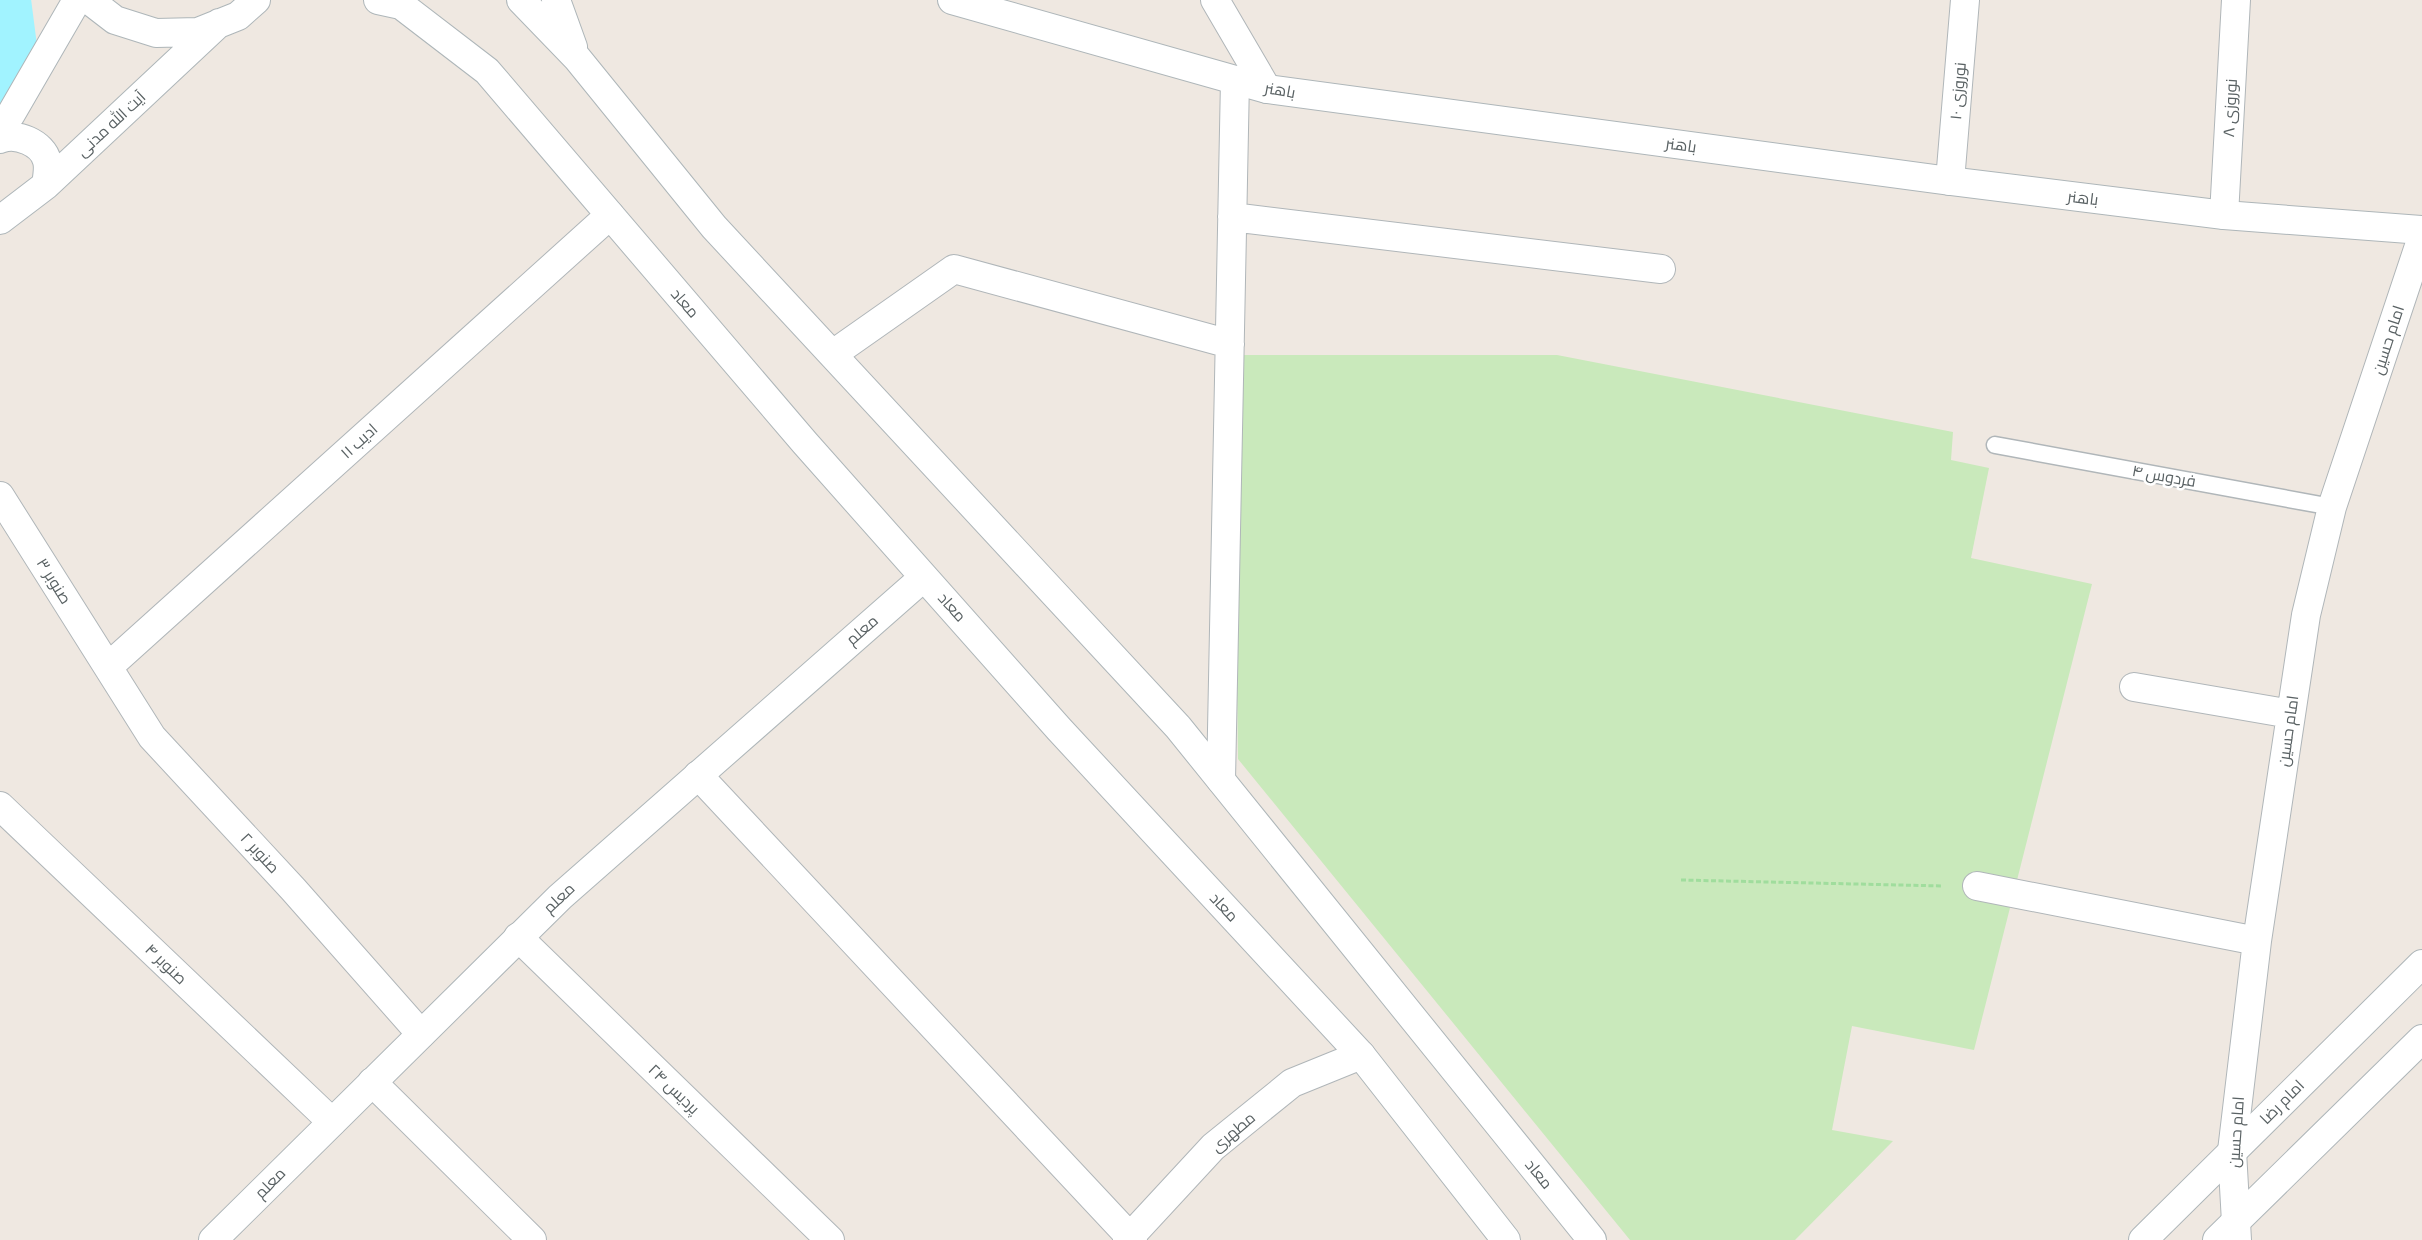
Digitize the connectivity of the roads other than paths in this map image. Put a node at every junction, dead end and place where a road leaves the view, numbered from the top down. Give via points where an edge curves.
1 (77, 0) edge
2 (89, 0) edge
3 (256, 0) edge
4 (378, 0) edge
5 (521, 0) edge
6 (556, 0) edge
7 (952, 0) edge
8 (1215, 0) edge
9 (1964, 0) edge
10 (2236, 0) edge
11 (219, 23) junction
12 (577, 58) junction
13 (1235, 80) junction
14 (1267, 89) junction
15 (0, 128) edge
16 (0, 139) edge
17 (1950, 181) junction
18 (46, 185) junction
19 (610, 215) junction
20 (2224, 215) junction
21 (1232, 217) junction
22 (0, 220) edge
23 (2422, 230) edge
24 (2422, 237) edge
25 (1661, 269) dead end
26 (1230, 344) junction
27 (833, 354) junction
28 (1995, 445) dead end
29 (0, 496) edge
30 (2332, 506) junction
31 (924, 577) junction
32 (108, 667) junction
33 (2134, 686) dead end
34 (2291, 714) junction
35 (698, 775) junction
36 (1221, 780) junction
37 (1, 806) edge
38 (1976, 886) road end
39 (518, 937) junction
40 (2257, 941) junction
41 (2422, 964) edge
42 (421, 1034) junction
43 (2422, 1039) edge
44 (1361, 1055) junction
45 (372, 1082) junction
46 (332, 1122) junction
47 (2232, 1151) junction
48 (2230, 1234) edge
49 (215, 1239) edge
50 (1130, 1239) edge
51 (532, 1240) edge
52 (830, 1240) edge
53 (1506, 1240) edge
54 (1592, 1240) edge
55 (2143, 1240) edge

1 - 15 main road
2 - 11 main road via 114,20 156,33 198,32
3 - 11 main road via 238,16
4 - 19 main road, معاد via 401,6 487,71
5 - 12 main road, معاد
6 - 12 main road
7 - 13 main road, باهنر
8 - 14 main road
9 - 17 main road, نوروزی ۱۰
10 - 20 main road, نوروزی ۸
11 - 18 main road, آیت الله مدنی
12 - 27 main road, معاد via 714,227
13 - 14 main road, باهنر
13 - 21 main road
14 - 17 main road, باهنر
16 - 18 main road via 9,135 33,142 47,160
17 - 20 main road, باهنر
18 - 22 main road, آیت الله مدنی
19 - 31 main road, معاد via 798,436
19 - 32 main road, ادیب ۱۱
20 - 23 main road, باهنر
21 - 25 main road
21 - 26 main road
24 - 30 main road, امام حسین
26 - 27 main road via 954,269
26 - 36 main road
27 - 36 main road, معاد via 1178,727
28 - 30 lane, فردوس ۴
29 - 32 main road, صنوبر ۳
30 - 34 main road, امام حسین via 2306,615
31 - 35 main road, معلم
31 - 44 main road, معاد via 1066,737
32 - 42 main road, صنوبر ۲ via 152,738 293,889
33 - 34 main road
34 - 40 main road, امام حسین
35 - 39 main road, معلم
35 - 50 main road
36 - 54 main road, معاد
37 - 46 main road, صنوبر ۴
38 - 40 main road
39 - 42 main road, معلم
39 - 52 main road, پردیس ۲۴
40 - 47 main road, امام حسین
41 - 47 main road, امام رضا
42 - 45 main road, معلم
43 - 48 main road
44 - 50 main road, مطهری via 1292,1084 1213,1147
44 - 53 main road, معاد
45 - 46 main road, معلم
45 - 51 main road
46 - 49 main road, معلم
47 - 48 main road, امام حسین
47 - 55 main road, امام رضا

